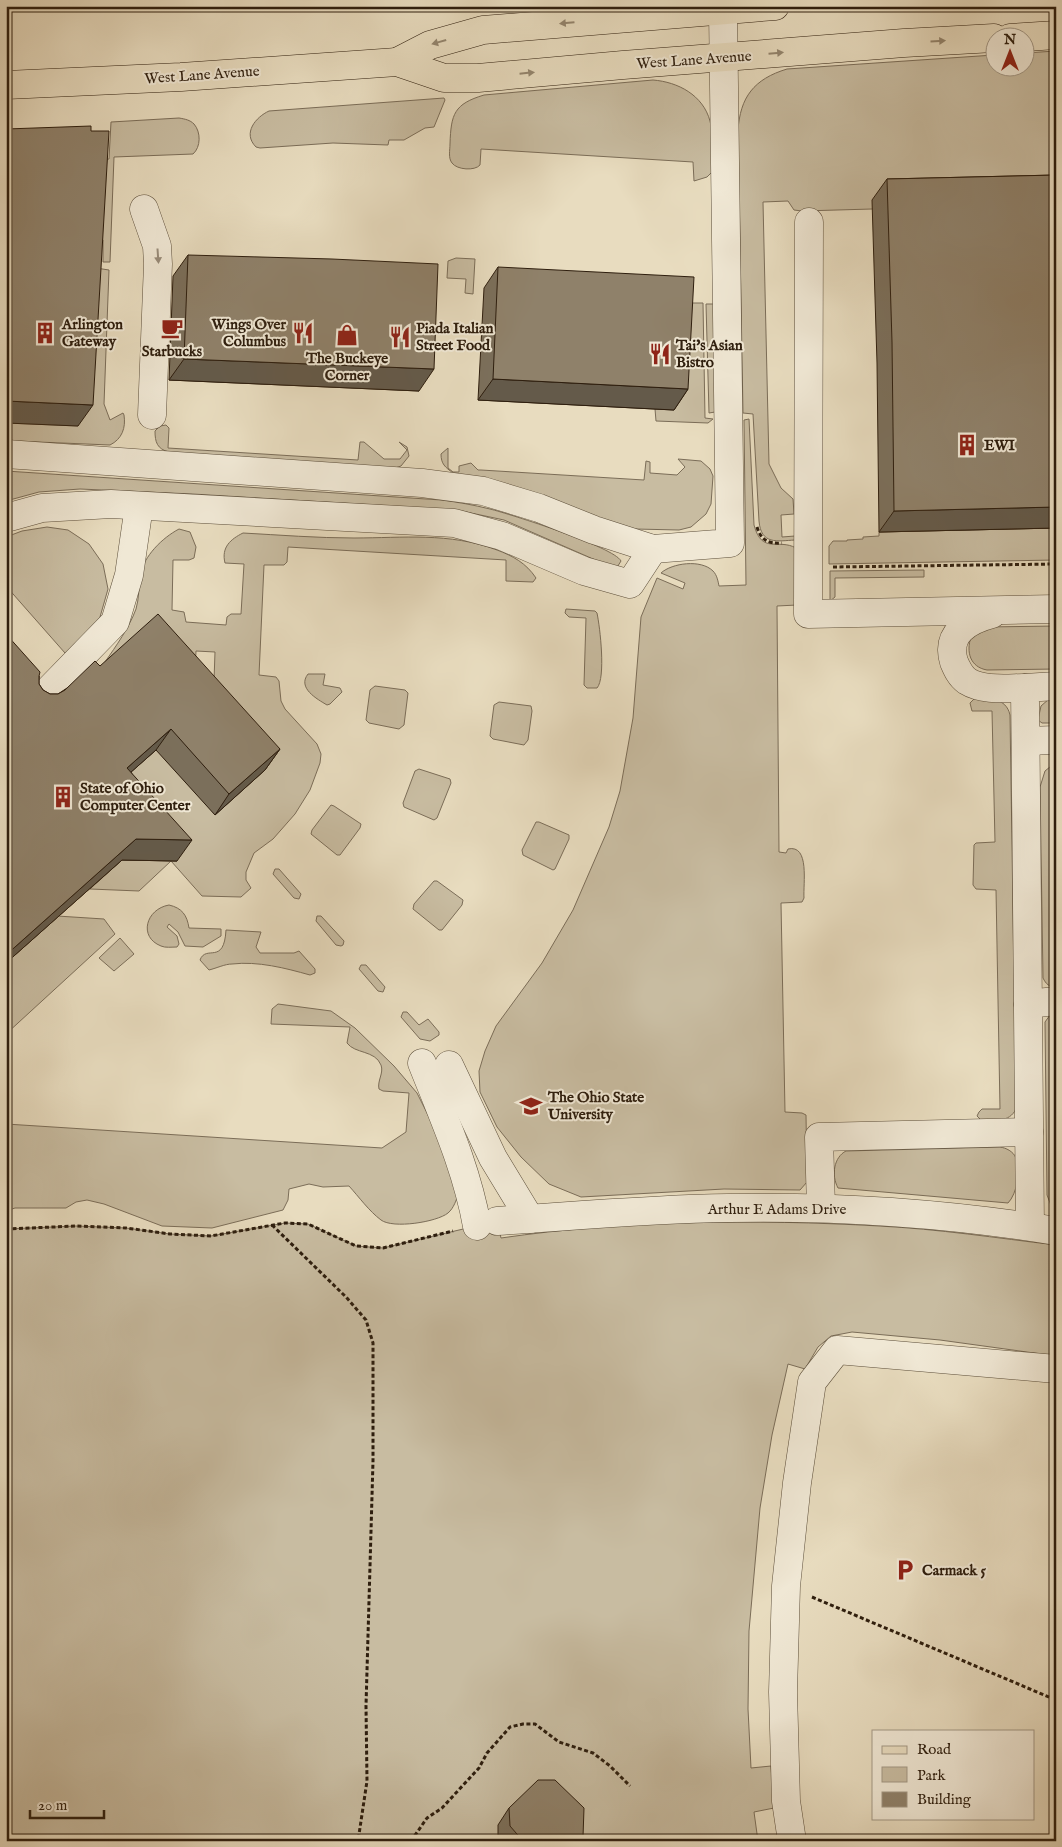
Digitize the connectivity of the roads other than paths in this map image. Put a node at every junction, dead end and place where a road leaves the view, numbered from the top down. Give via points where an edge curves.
1 (775, 6) edge
2 (723, 10) junction
3 (1056, 35) edge
4 (1034, 36) edge
5 (984, 39) edge
6 (725, 58) junction
7 (397, 62) junction
8 (6, 85) edge
9 (144, 209) dead end
10 (809, 222) dead end
11 (152, 415) dead end
12 (6, 454) edge
13 (139, 506) junction
14 (6, 518) edge
15 (653, 549) junction
16 (1003, 610) junction
17 (1056, 610) edge
18 (1056, 686) edge
19 (1025, 688) junction
20 (39, 700) edge
21 (1056, 740) edge
22 (1026, 741) junction
23 (1056, 1001) edge
24 (1028, 1004) junction
25 (422, 1063) dead end
26 (449, 1065) dead end
27 (1029, 1132) junction
28 (821, 1208) junction
29 (530, 1219) junction
30 (1043, 1228) edge
31 (1056, 1369) edge
32 (792, 1841) edge

1 - 2 main road, West Lane Avenue
2 - 6 street
2 -> 7 main road, West Lane Avenue via 483,30 430,45
3 - 4 main road
6 -> 5 main road, West Lane Avenue
7 -> 6 main road, West Lane Avenue via 444,78 478,78
6 - 15 street via 730,543
7 - 8 main road, West Lane Avenue
9 -> 11 street via 157,246 158,264
10 - 16 street via 808,614
12 - 15 street via 422,483 483,491
13 - 14 street via 111,504 42,508
13 - 15 street via 454,523 502,536 584,572 630,584
13 - 20 street via 128,575 115,622
16 - 17 street
16 - 19 street via 966,624 955,636 953,659 958,672 974,684
18 - 19 street
19 - 22 street
21 - 22 street
22 - 24 street
23 - 24 street
24 - 27 street
25 - 29 street, Arthur E Adams Drive via 473,1202 487,1223
26 - 29 street via 493,1158
27 - 28 street via 819,1137
27 - 30 street
28 - 29 street, Arthur E Adams Drive via 727,1208
28 - 30 street, Arthur E Adams Drive via 891,1210
31 - 32 street via 837,1350 812,1382 786,1586 786,1801

